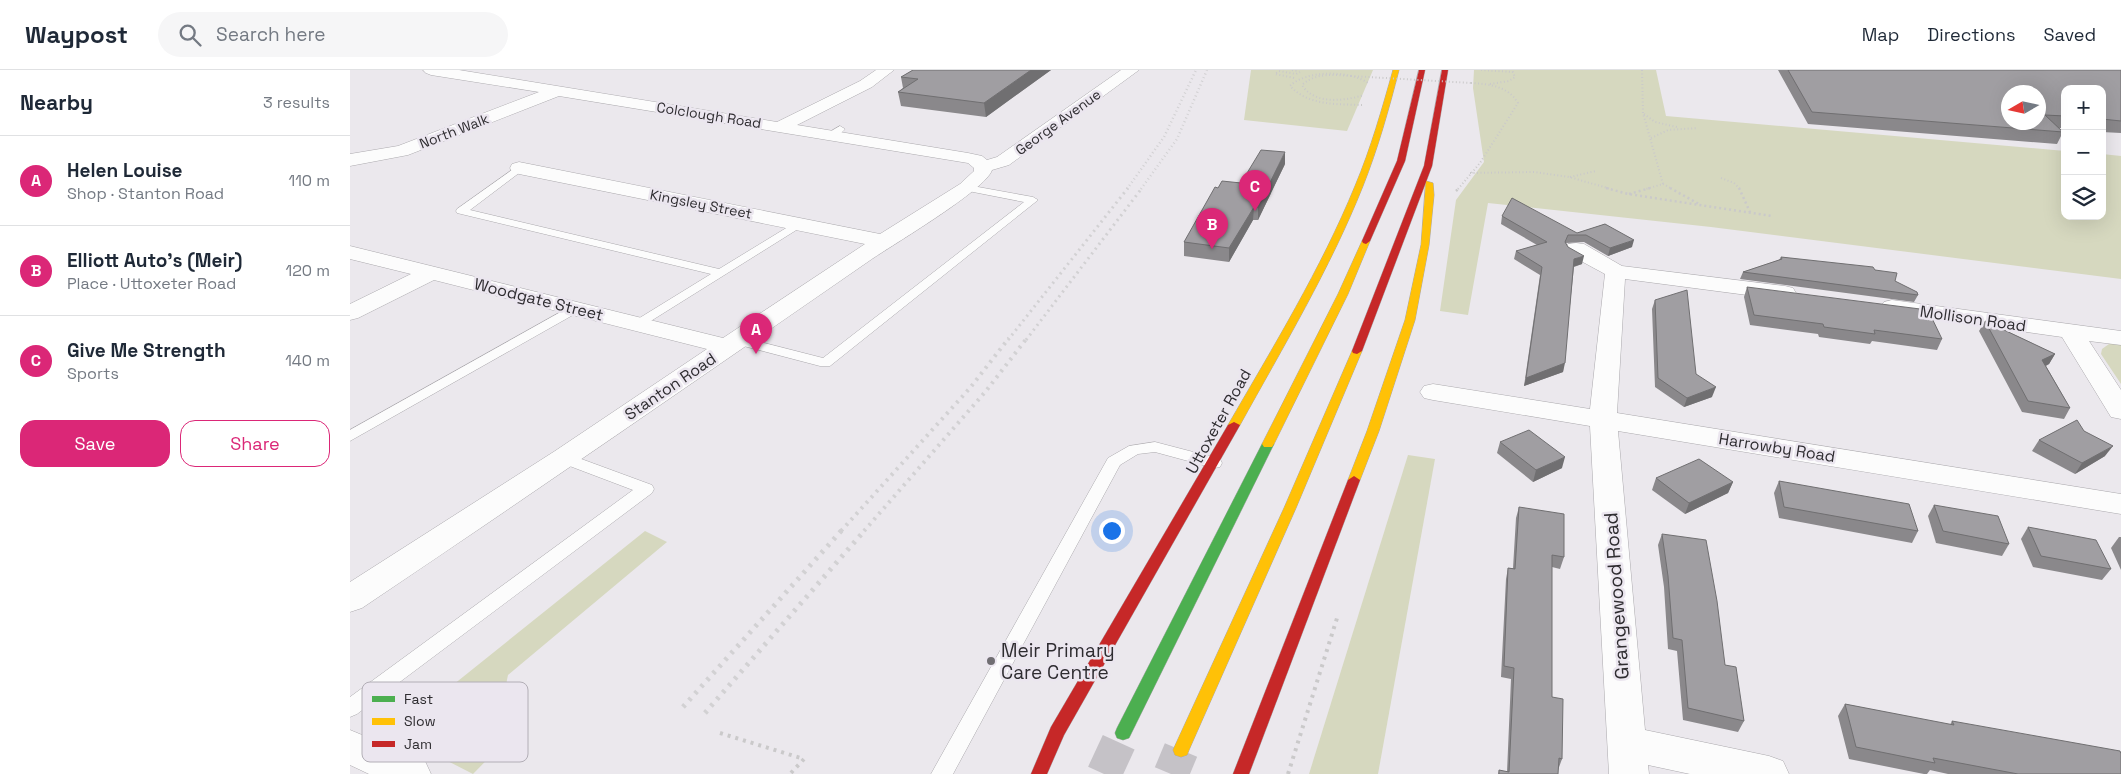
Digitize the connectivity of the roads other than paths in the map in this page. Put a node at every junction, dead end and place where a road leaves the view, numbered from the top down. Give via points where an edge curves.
1 (431, 70) edge
2 (886, 70) edge
3 (1131, 70) edge
4 (1389, 70) edge
5 (1396, 70) edge
6 (1422, 70) edge
7 (1445, 70) edge
8 (555, 92) junction
9 (782, 126) junction
10 (402, 151) junction
11 (350, 160) edge
12 (1428, 166) junction
13 (983, 167) junction
14 (519, 168) joint
15 (350, 171) edge
16 (967, 188) junction
17 (800, 224) junction
18 (883, 241) junction
19 (1576, 248) edge
20 (353, 254) edge
21 (431, 273) junction
22 (721, 273) junction
23 (1618, 273) junction
24 (1804, 295) edge
25 (1873, 305) edge
26 (575, 308) junction
27 (350, 313) edge
28 (638, 324) junction
29 (2070, 331) junction
30 (2121, 338) edge
31 (732, 344) junction
32 (1433, 392) dead end
33 (2121, 411) edge
34 (1603, 418) junction
35 (350, 436) edge
36 (565, 458) junction
37 (1214, 463) junction
38 (2121, 504) edge
39 (350, 599) edge
40 (385, 682) edge
41 (362, 699) edge
42 (350, 708) edge
43 (1123, 733) tunnel mouth
44 (350, 747) edge
45 (1181, 750) tunnel mouth
46 (362, 752) edge
47 (1628, 759) edge
48 (384, 762) edge
49 (411, 774) edge
50 (942, 774) edge
51 (1039, 774) edge
52 (1241, 774) edge
53 (1769, 774) edge

1 - 8 street, Colclough Road
2 - 9 street via 866,84
3 - 13 street, George Avenue via 1003,161
4 - 5 street
5 - 37 highway, Uttoxeter Road via 1381,132 1337,236
6 - 43 highway via 1401,161 1343,294
7 - 12 highway
8 - 9 street, Colclough Road
8 - 10 street, North Walk
9 - 13 street, Colclough Road via 835,132 968,158
10 - 11 street, North Walk
10 - 15 street
12 - 45 highway via 1349,371
12 - 52 highway via 1427,228 1410,320 1373,431
13 - 16 street, Stanton Road via 983,172
14 - 17 street, Kingsley Street
14 - 22 lane via 461,212
16 - 18 street, Stanton Road
16 - 31 lane via 1033,200 825,363
17 - 18 street, Kingsley Street
17 - 22 lane
18 - 31 street, Stanton Road
19 - 23 street
20 - 21 street, Woodgate Street
21 - 26 street, Woodgate Street
21 - 27 street
22 - 28 lane
23 - 24 street
23 - 34 street via 1614,277
25 - 29 street, Mollison Road
26 - 28 street, Woodgate Street
26 - 35 lane
28 - 31 street, Woodgate Street
29 - 30 street, Mollison Road
29 - 33 street
31 - 36 street, Stanton Road
32 - 34 street, Harrowby Road
34 - 38 street, Harrowby Road
34 - 47 street, Grangewood Road
36 - 39 street, Stanton Road
36 - 40 lane via 646,489
37 - 50 lane via 1155,447 1134,449 1114,462
37 - 51 highway, Uttoxeter Road via 1057,732
41 - 42 lane
44 - 46 street
47 - 53 street
48 - 49 street

